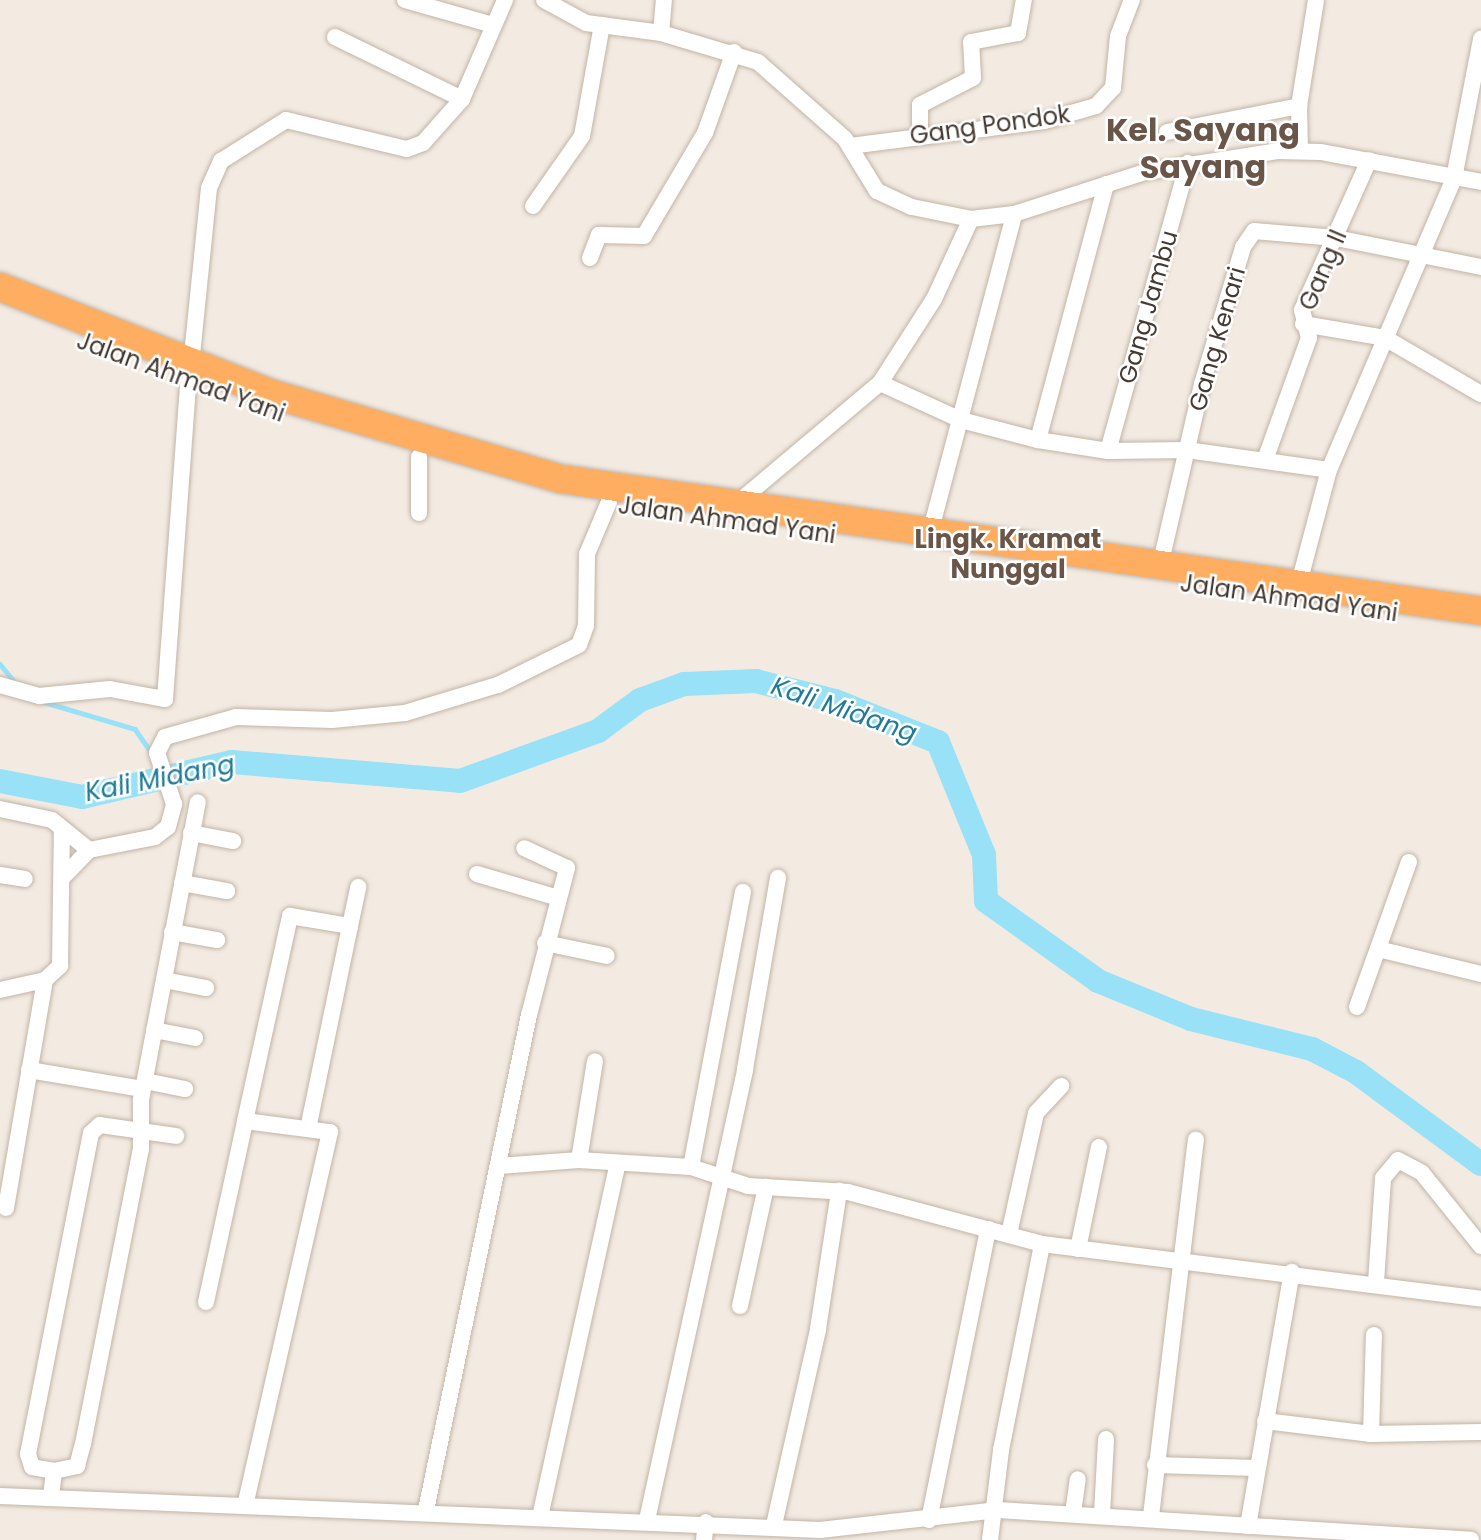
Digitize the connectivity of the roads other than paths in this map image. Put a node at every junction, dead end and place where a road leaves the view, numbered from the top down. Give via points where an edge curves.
1 (405, 0) edge
2 (505, 0) edge
3 (544, 0) edge
4 (664, 0) edge
5 (1024, 0) edge
6 (1132, 0) edge
7 (1316, 0) edge
8 (493, 25) junction
9 (602, 25) junction
10 (661, 33) junction
11 (335, 37) dead end
12 (1481, 39) edge
13 (734, 52) junction
14 (462, 99) junction
15 (1298, 110) junction
16 (1475, 126) edge
17 (1167, 132) dead end
18 (920, 135) junction
19 (850, 146) junction
20 (1300, 150) junction
21 (1369, 160) junction
22 (1188, 163) junction
23 (1454, 178) junction
24 (1481, 182) edge
25 (1106, 184) junction
26 (533, 206) dead end
27 (1014, 214) junction
28 (971, 219) junction
29 (1336, 238) junction
30 (1421, 254) junction
31 (590, 258) dead end
32 (1481, 267) edge
33 (0, 287) edge
34 (0, 307) edge
35 (1303, 324) junction
36 (1385, 338) junction
37 (189, 374) junction
38 (880, 383) junction
39 (1481, 394) edge
40 (269, 402) junction
41 (961, 420) junction
42 (1038, 440) junction
43 (1187, 450) junction
44 (1108, 451) junction
45 (419, 457) junction
46 (1265, 460) junction
47 (1329, 470) junction
48 (609, 502) junction
49 (735, 505) junction
50 (692, 506) junction
51 (419, 513) dead end
52 (930, 533) junction
53 (1160, 566) junction
54 (1122, 567) junction
55 (1298, 587) junction
56 (1481, 611) edge
57 (1481, 624) edge
58 (0, 685) edge
59 (198, 802) dead end
60 (0, 809) edge
61 (62, 830) junction
62 (191, 833) junction
63 (233, 841) dead end
64 (524, 848) dead end
65 (89, 849) junction
66 (1409, 862) dead end
67 (477, 874) dead end
68 (0, 875) edge
69 (64, 877) junction
70 (778, 878) dead end
71 (25, 879) dead end
72 (182, 883) junction
73 (358, 887) dead end
74 (227, 891) dead end
75 (743, 892) dead end
76 (555, 897) junction
77 (350, 926) junction
78 (172, 932) junction
79 (216, 940) dead end
80 (545, 943) junction
81 (1378, 949) junction
82 (607, 956) dead end
83 (1481, 974) edge
84 (46, 980) junction
85 (164, 980) junction
86 (205, 988) dead end
87 (0, 990) edge
88 (1357, 1007) dead end
89 (154, 1030) junction
90 (195, 1038) dead end
91 (595, 1061) dead end
92 (29, 1070) junction
93 (140, 1085) junction
94 (1061, 1086) dead end
95 (185, 1089) dead end
96 (245, 1121) junction
97 (138, 1128) junction
98 (308, 1129) junction
99 (176, 1136) dead end
100 (1196, 1140) dead end
101 (1099, 1147) dead end
102 (579, 1160) junction
103 (618, 1163) junction
104 (499, 1166) junction
105 (691, 1167) junction
106 (717, 1177) junction
107 (766, 1187) junction
108 (839, 1191) junction
109 (6, 1208) dead end
110 (988, 1229) junction
111 (1009, 1234) junction
112 (1042, 1244) junction
113 (1481, 1246) edge
114 (1079, 1249) junction
115 (1180, 1261) junction
116 (1292, 1272) junction
117 (1376, 1282) junction
118 (1481, 1299) edge
119 (206, 1302) dead end
120 (740, 1306) dead end
121 (1374, 1335) dead end
122 (1265, 1421) junction
123 (1481, 1432) edge
124 (1371, 1434) junction
125 (1106, 1439) dead end
126 (1155, 1465) junction
127 (1257, 1468) junction
128 (54, 1472) junction
129 (1078, 1479) dead end
130 (0, 1496) edge
131 (51, 1496) junction
132 (246, 1503) junction
133 (426, 1510) junction
134 (998, 1510) junction
135 (1073, 1513) junction
136 (1102, 1514) junction
137 (1151, 1516) junction
138 (540, 1517) junction
139 (647, 1520) junction
140 (929, 1520) junction
141 (706, 1522) junction
142 (774, 1525) junction
143 (1248, 1526) junction
144 (1319, 1535) edge
145 (704, 1540) edge
146 (990, 1540) edge
147 (1471, 1540) edge

1 - 8 street
2 - 8 street
3 - 9 street
4 - 10 street
5 - 18 street via 1018,33 971,42 973,78 920,105
6 - 18 street, Gang Pondok via 1118,36 1115,84 1104,101 1044,121
7 - 15 street
8 - 14 street
9 - 10 street
9 - 26 street via 582,136
10 - 13 street
11 - 14 street
12 - 16 street
13 - 19 street via 779,76
13 - 31 street via 705,133 644,236 599,235
14 - 37 street via 441,128 407,149 292,120 274,123 213,173
15 - 17 street
15 - 20 street
16 - 23 street
18 - 19 street, Gang Pondok
19 - 28 street via 867,177 887,198
20 - 21 street
20 - 22 street
21 - 23 street
21 - 29 street, Gang II
22 - 25 street
22 - 44 street, Gang Jambu
23 - 24 street
23 - 30 street
25 - 27 street
25 - 42 street
27 - 28 street
27 - 41 street
28 - 38 street via 934,299
29 - 30 street
29 - 35 street, Gang II via 1302,310
29 - 43 street, Gang Kenari via 1254,231 1243,247
30 - 32 street
30 - 36 street
33 - 37 highway
34 - 37 highway, Jalan Ahmad Yani
35 - 36 street
35 - 46 street, Gang II via 1309,338
36 - 39 street
36 - 47 street
37 - 40 highway, Jalan Ahmad Yani
37 - 58 street via 166,698 110,689 39,696
38 - 41 street
38 - 49 street
40 - 45 highway, Jalan Ahmad Yani
40 - 50 highway via 538,473
41 - 42 street
41 - 52 street
42 - 44 street
43 - 44 street
43 - 46 street
43 - 53 street, Gang Kenari
45 - 48 highway, Jalan Ahmad Yani
45 - 51 street
46 - 47 street
47 - 55 street
48 - 50 highway, Jalan Ahmad Yani
48 - 65 street via 587,554 585,637 564,654 454,702 331,720 236,717 165,737 157,753 172,797 163,833
49 - 50 highway
49 - 52 highway
50 - 54 highway, Jalan Ahmad Yani
52 - 54 highway
53 - 54 highway
53 - 55 highway
54 - 57 highway, Jalan Ahmad Yani
55 - 56 highway
59 - 62 street
60 - 61 street via 48,818
61 - 65 street
61 - 69 street
62 - 63 street
62 - 72 street
64 - 76 street via 567,865
65 - 69 street
66 - 81 street
67 - 76 street
68 - 71 street
69 - 84 street via 64,955
70 - 106 street via 745,1069
72 - 74 street
72 - 78 street
73 - 77 street
75 - 105 street
76 - 80 street
77 - 96 street via 290,916
77 - 98 street
78 - 79 street
78 - 85 street
80 - 82 street
80 - 104 street
81 - 83 street
81 - 88 street
84 - 87 street
84 - 92 street
85 - 86 street
85 - 89 street
89 - 90 street
89 - 93 street
91 - 102 street
92 - 93 street
92 - 109 street
93 - 95 street
93 - 97 street
94 - 111 street via 1036,1113
96 - 98 street
96 - 119 street
97 - 99 street
97 - 128 street via 141,1149 79,1461 74,1469
97 - 128 street via 97,1125 91,1133 27,1454 32,1467
98 - 132 street via 330,1132
100 - 115 street
101 - 114 street
102 - 103 street
102 - 104 street
103 - 105 street
103 - 138 street
104 - 133 street
105 - 106 street
106 - 107 street
106 - 139 street
107 - 108 street
107 - 120 street
108 - 110 street
108 - 142 street via 818,1329
110 - 111 street
110 - 140 street
111 - 112 street
112 - 114 street
112 - 134 street via 1001,1450
113 - 117 street via 1434,1185 1413,1164 1398,1160 1383,1178
114 - 115 street
115 - 116 street
115 - 126 street
116 - 117 street
116 - 122 street
117 - 118 street
121 - 124 street
122 - 124 street
122 - 127 street
123 - 124 street
125 - 136 street
126 - 127 street
126 - 137 street
127 - 143 street
128 - 131 street
129 - 135 street
130 - 131 street
131 - 132 street
132 - 133 street
133 - 138 street
134 - 135 street
134 - 140 street
134 - 146 street
135 - 136 street
136 - 137 street
137 - 143 street
138 - 139 street
139 - 141 street
140 - 142 street via 844,1530
141 - 142 street
141 - 145 street
143 - 144 street
144 - 147 street

